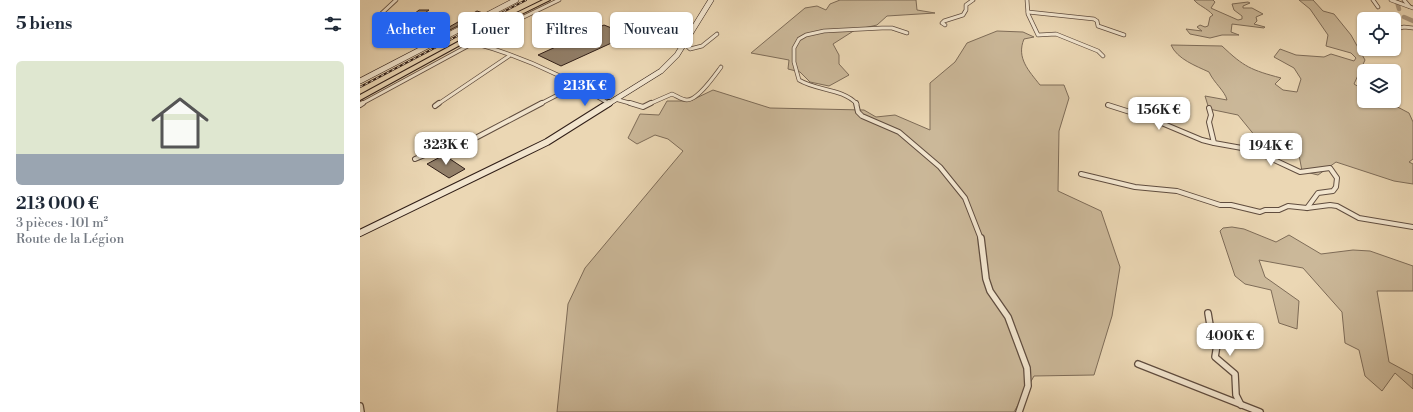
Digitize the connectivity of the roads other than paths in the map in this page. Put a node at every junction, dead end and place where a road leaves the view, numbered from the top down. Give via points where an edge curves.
1 (396, 0) edge
2 (516, 0) edge
3 (538, 0) edge
4 (547, 0) edge
5 (559, 0) edge
6 (711, 0) edge
7 (973, 0) edge
8 (1027, 0) edge
9 (1373, 0) edge
10 (1391, 0) edge
11 (1404, 0) edge
12 (1409, 6) junction
13 (1378, 7) dead end
14 (1413, 8) edge
15 (383, 12) edge
16 (1028, 12) junction
17 (524, 16) edge
18 (945, 25) dead end
19 (1401, 28) edge
20 (1413, 28) edge
21 (693, 30) edge
22 (907, 33) dead end
23 (450, 34) edge
24 (717, 34) dead end
25 (1124, 34) dead end
26 (423, 48) edge
27 (464, 48) edge
28 (486, 48) edge
29 (682, 48) edge
30 (689, 48) edge
31 (508, 56) junction
32 (1103, 56) dead end
33 (721, 67) dead end
34 (360, 81) edge
35 (577, 85) junction
36 (360, 92) edge
37 (360, 98) edge
38 (615, 99) junction
39 (608, 103) junction
40 (1108, 105) dead end
41 (360, 106) edge
42 (435, 106) dead end
43 (1209, 108) dead end
44 (1214, 143) junction
45 (415, 159) dead end
46 (1081, 174) dead end
47 (1307, 208) junction
48 (1413, 227) edge
49 (360, 233) edge
50 (1208, 313) dead end
51 (1138, 364) dead end
52 (1241, 405) junction
53 (360, 406) edge
54 (361, 412) edge
55 (1019, 412) edge
56 (1260, 412) edge

1 - 15 street
2 - 23 main road
3 - 36 highway
4 - 37 highway via 469,38
5 - 17 street
6 - 21 main road
7 - 18 street via 966,5 963,15 944,21 942,23
8 - 16 street
9 - 13 street
10 - 12 street
11 - 12 street
12 - 14 street
16 - 25 street via 1094,19 1098,26
16 - 32 street via 1038,35 1056,34 1098,51
19 - 20 street
22 - 55 street via 891,28 871,28 829,30 804,36 794,47 799,80 853,99 862,116 898,132 940,167 965,198 981,236 986,279 990,291 1008,317 1027,368 1028,386
24 - 30 street via 699,47
26 - 34 main road
27 - 41 street
28 - 31 street
29 - 38 main road via 661,71
31 - 35 street
31 - 42 street
33 - 38 street via 698,94 690,99 686,100 672,94 642,107
35 - 39 street
35 - 45 street via 466,143 425,153
38 - 39 main road
39 - 49 main road via 548,142
40 - 44 street
43 - 44 street
44 - 47 street via 1254,150 1300,172 1308,173 1324,167 1330,168 1337,178 1336,187 1318,193
46 - 47 street via 1135,187 1177,191 1220,205 1260,212 1279,210 1288,206
47 - 48 street via 1333,205 1359,218
50 - 52 street via 1210,325 1218,339 1215,357 1235,374 1236,395
51 - 52 street
52 - 56 street
53 - 54 street

